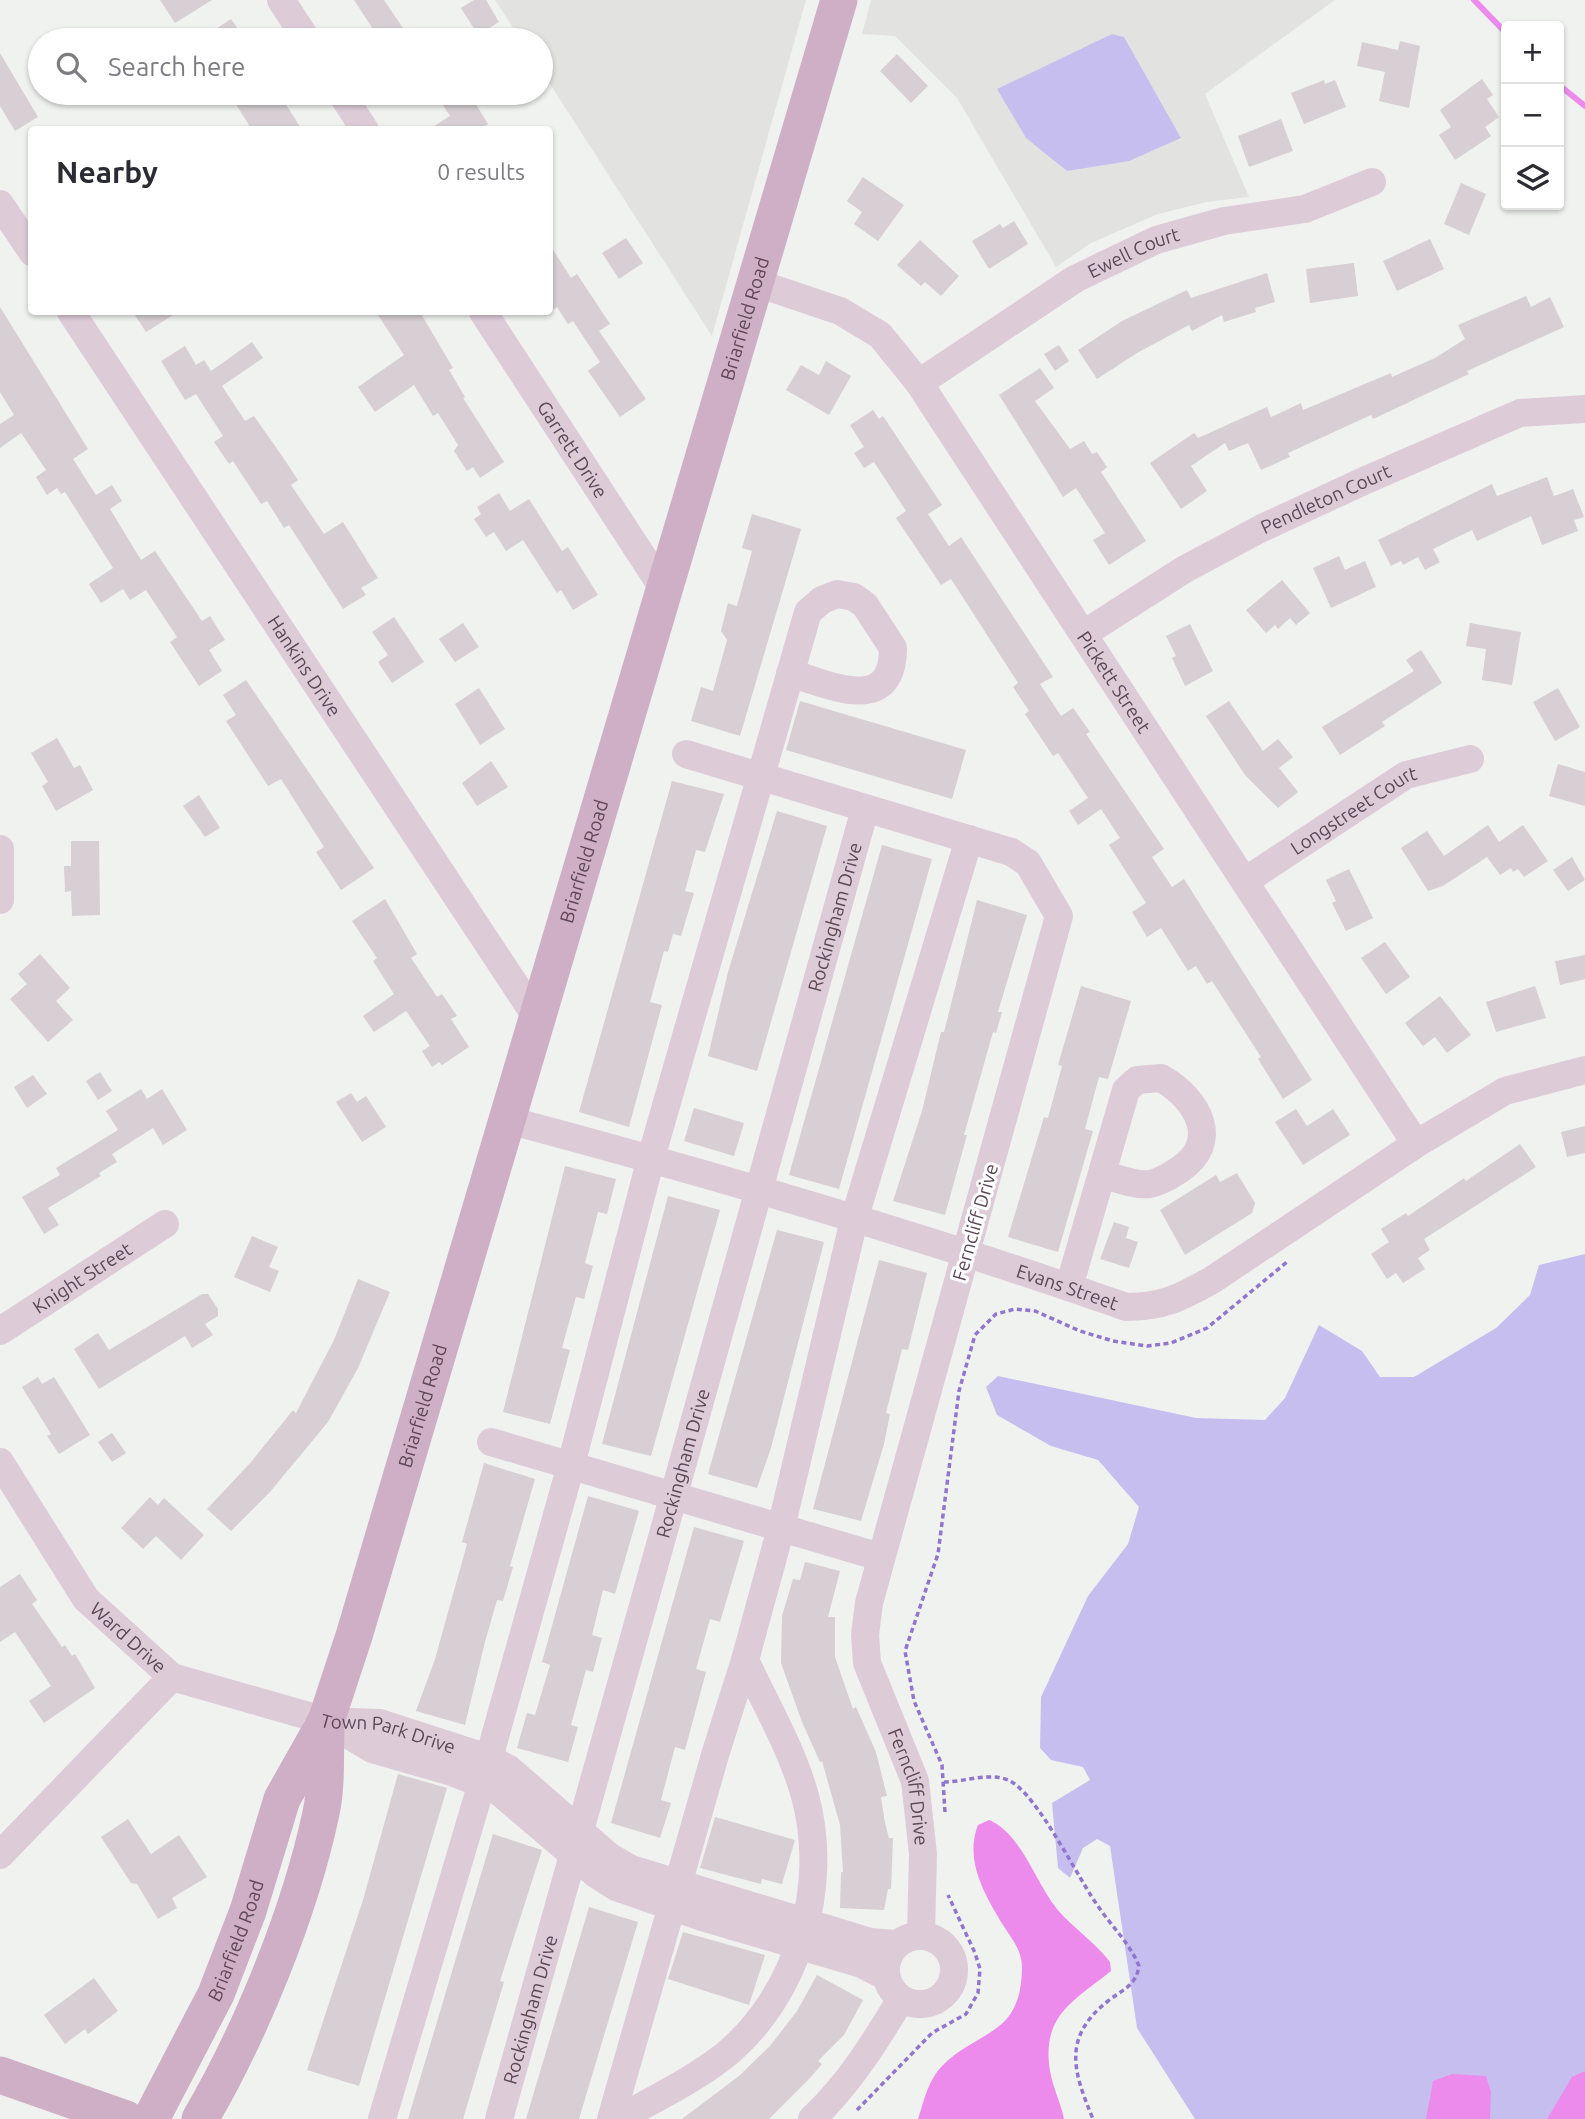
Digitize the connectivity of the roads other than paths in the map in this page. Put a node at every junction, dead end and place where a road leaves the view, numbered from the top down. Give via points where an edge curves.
1 (281, 0) edge
2 (839, 0) edge
3 (299, 28) edge
4 (349, 105) edge
5 (362, 126) edge
6 (1372, 182) dead end
7 (0, 204) edge
8 (28, 246) edge
9 (757, 282) junction
10 (73, 315) edge
11 (485, 315) edge
12 (919, 383) junction
13 (1585, 409) edge
14 (663, 588) junction
15 (1085, 633) junction
16 (790, 673) dead end
17 (686, 754) dead end
18 (1470, 759) dead end
19 (759, 776) junction
20 (865, 809) junction
21 (969, 839) junction
22 (1, 851) edge
23 (1245, 881) junction
24 (0, 900) edge
25 (537, 1018) junction
26 (1585, 1070) edge
27 (508, 1120) junction
28 (1416, 1144) junction
29 (651, 1158) junction
30 (1102, 1174) dead end
31 (757, 1191) junction
32 (854, 1220) junction
33 (165, 1224) dead end
34 (965, 1256) junction
35 (1069, 1287) junction
36 (0, 1331) edge
37 (491, 1442) dead end
38 (0, 1462) edge
39 (571, 1465) junction
40 (676, 1496) junction
41 (781, 1528) junction
42 (880, 1557) junction
43 (745, 1660) junction
44 (172, 1677) junction
45 (326, 1721) junction
46 (485, 1770) junction
47 (578, 1843) junction
48 (0, 1855) edge
49 (676, 1895) junction
50 (802, 1934) junction
51 (908, 1940) junction
52 (886, 1976) junction
53 (901, 1999) junction
54 (0, 2075) edge
55 (126, 2119) edge
56 (151, 2119) edge
57 (200, 2119) edge
58 (382, 2119) edge
59 (499, 2119) edge
60 (611, 2119) edge
61 (619, 2119) edge
62 (811, 2119) edge

1 - 3 street
2 - 9 main road, Briarfield Road
4 - 5 street
6 - 12 street, Ewell Court via 1305,209 1224,221 1156,240 1075,279
7 - 8 street
9 - 12 street, Pickett Street via 840,311 880,335
9 - 14 main road, Briarfield Road
10 - 25 street, Hankins Drive
11 - 14 street, Garrett Drive
12 - 15 street, Pickett Street
13 - 15 street, Pendleton Court via 1520,413 1354,485 1185,569
14 - 25 main road, Briarfield Road
15 - 23 street, Pickett Street
16 - 19 street
17 - 19 street, Ferncliff Drive
18 - 23 street, Longstreet Court via 1406,775
19 - 20 street, Ferncliff Drive
19 - 29 street
20 - 21 street, Ferncliff Drive
20 - 31 street, Rockingham Drive
21 - 32 street
21 - 34 street, Ferncliff Drive via 1011,852 1028,863 1059,916
22 - 24 street
23 - 28 street, Pickett Street
25 - 27 main road, Briarfield Road
26 - 28 street, Evans Street via 1505,1091
27 - 29 street, Evans Street
27 - 45 main road, Briarfield Road
28 - 35 street, Evans Street via 1181,1297 1155,1307 1126,1307
29 - 31 street, Evans Street
29 - 39 street
30 - 35 street
31 - 32 street, Evans Street
31 - 40 street, Rockingham Drive
32 - 34 street, Evans Street
32 - 41 street
33 - 36 street, Knight Street
34 - 35 street, Evans Street
34 - 42 street, Ferncliff Drive
37 - 39 street
38 - 44 street, Ward Drive via 86,1599
39 - 40 street
39 - 46 street
40 - 41 street
40 - 47 street, Rockingham Drive
41 - 42 street
41 - 43 street
42 - 51 street, Ferncliff Drive via 866,1624 867,1663 915,1781 923,1854
43 - 49 street
43 - 50 street via 805,1796 814,1861
44 - 45 street, Ward Drive
44 - 48 street
45 - 46 street, Town Park Drive via 372,1749 452,1772
45 - 56 main road, Briarfield Road via 282,1800 248,1911 216,1994
45 - 57 main road, Briarfield Road via 322,1811 298,1892 257,2003
46 - 47 street, Town Park Drive via 507,1798
46 - 58 street
47 - 49 street, Town Park Drive via 616,1887
47 - 59 street, Rockingham Drive
49 - 50 street, Town Park Drive
49 - 60 street
50 - 51 street, Town Park Drive via 870,1942
50 - 52 street, Town Park Drive
50 - 61 street via 791,1967 760,2017 725,2055
51 - 52 street via 886,1965
51 - 53 street via 942,1943 950,1952 954,1974 951,1985 934,2001 912,2004
52 - 53 street
53 - 62 street via 869,2052 834,2098
54 - 55 main road

